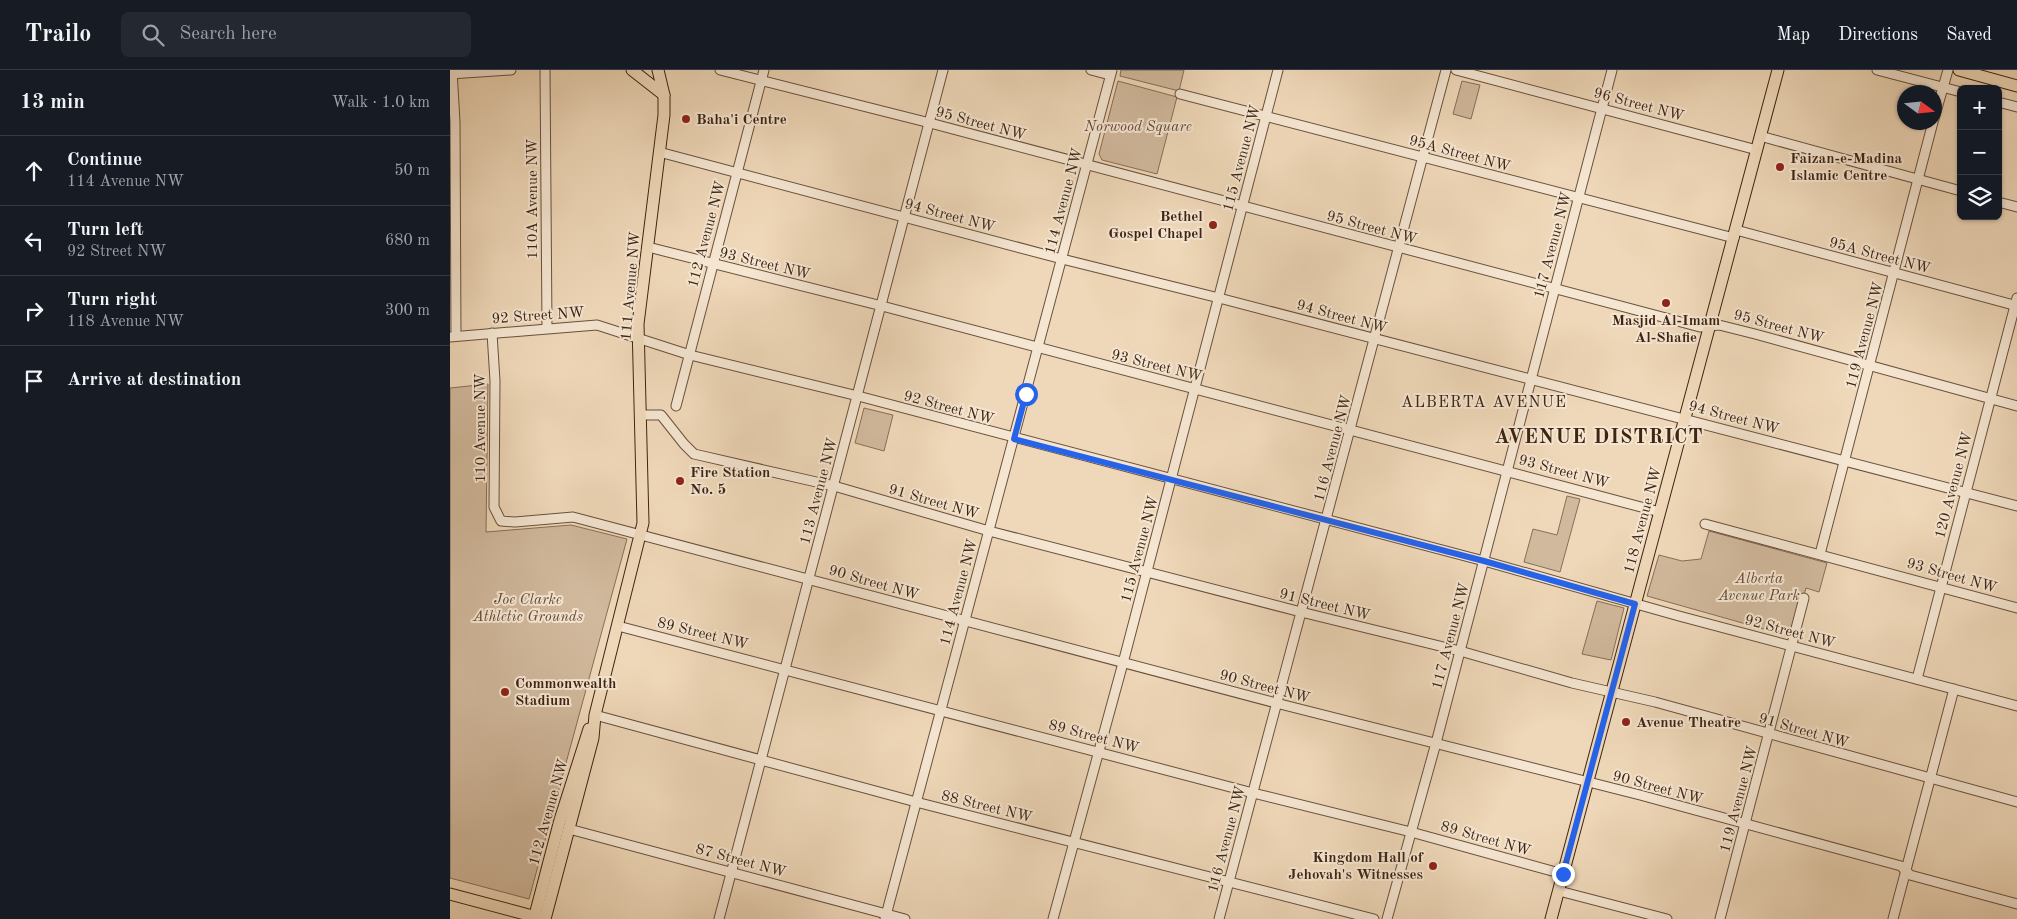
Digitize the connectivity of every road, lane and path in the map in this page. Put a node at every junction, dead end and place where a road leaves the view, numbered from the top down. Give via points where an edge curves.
1 (511, 70) edge
2 (545, 70) edge
3 (632, 70) edge
4 (658, 70) edge
5 (720, 70) edge
6 (764, 70) edge
7 (944, 70) edge
8 (1091, 70) edge
9 (1278, 70) edge
10 (1446, 70) edge
11 (1456, 70) edge
12 (1612, 70) edge
13 (1778, 70) edge
14 (1877, 70) edge
15 (1948, 70) edge
16 (1959, 70) edge
17 (452, 72) edge
18 (1111, 73) edge
19 (761, 81) junction
20 (2017, 86) edge
21 (1943, 88) junction
22 (1942, 91) edge
23 (1957, 91) edge
24 (1180, 94) dead end
25 (664, 95) junction
26 (2002, 103) edge
27 (2017, 108) edge
28 (1602, 109) junction
29 (1266, 116) junction
30 (930, 123) junction
31 (1932, 130) edge
32 (1760, 136) junction
33 (1757, 150) junction
34 (659, 152) junction
35 (1423, 157) junction
36 (1086, 166) junction
37 (738, 174) junction
38 (1921, 180) junction
39 (1957, 190) edge
40 (1579, 198) junction
41 (2002, 203) edge
42 (1243, 207) junction
43 (2017, 207) edge
44 (905, 217) junction
45 (1735, 234) junction
46 (648, 247) junction
47 (1399, 248) junction
48 (1062, 259) junction
49 (714, 264) junction
50 (1894, 273) junction
51 (1555, 289) junction
52 (1219, 298) junction
53 (2016, 303) edge
54 (882, 306) junction
55 (1710, 327) junction
56 (547, 328) junction
57 (492, 333) junction
58 (453, 336) edge
59 (1375, 338) junction
60 (638, 340) junction
61 (1038, 348) junction
62 (690, 355) junction
63 (1870, 365) junction
64 (1531, 379) junction
65 (1195, 388) junction
66 (858, 396) junction
67 (1990, 399) junction
68 (676, 406) dead end
69 (2017, 406) edge
70 (641, 415) junction
71 (1685, 419) junction
72 (1351, 430) junction
73 (1014, 439) junction
74 (1844, 461) junction
75 (1507, 470) junction
76 (1171, 480) junction
77 (834, 486) junction
78 (1966, 493) junction
79 (2017, 506) edge
80 (1660, 512) junction
81 (1327, 520) junction
82 (501, 521) joint
83 (1705, 524) dead end
84 (989, 531) junction
85 (641, 536) junction
86 (1820, 554) junction
87 (1484, 561) junction
88 (1147, 571) junction
89 (810, 578) junction
90 (1941, 586) junction
91 (1804, 598) dead end
92 (1635, 604) junction
93 (2017, 608) edge
94 (1300, 612) junction
95 (965, 622) junction
96 (618, 626) junction
97 (1792, 645) junction
98 (1460, 651) junction
99 (1123, 662) junction
100 (786, 668) junction
101 (1917, 679) junction
102 (1954, 689) junction
103 (1612, 692) junction
104 (1276, 703) junction
105 (2017, 706) edge
106 (941, 711) junction
107 (595, 715) junction
108 (1769, 735) junction
109 (1436, 743) junction
110 (1100, 751) junction
111 (761, 758) junction
112 (1931, 780) junction
113 (1587, 783) junction
114 (1253, 792) junction
115 (916, 802) junction
116 (2017, 802) edge
117 (1745, 825) junction
118 (569, 829) junction
119 (1411, 832) junction
120 (1075, 842) junction
121 (732, 871) junction
122 (1906, 871) junction
123 (1563, 874) junction
124 (1229, 882) junction
125 (1559, 891) junction
126 (450, 894) edge
127 (2017, 904) edge
128 (885, 917) edge
129 (539, 918) edge
130 (719, 919) edge
131 (905, 919) edge
132 (1053, 919) edge
133 (1219, 919) edge
134 (1374, 919) edge
135 (1387, 919) edge
136 (1551, 919) edge
137 (1667, 919) edge
138 (1720, 919) edge
139 (1894, 919) edge

1 - 17 street
2 - 56 street, 110A Avenue NW
3 - 25 main road
4 - 25 main road, 111 Avenue NW
5 - 19 street, 95 Street NW
6 - 19 street, 112 Avenue NW
7 - 30 street, 113 Avenue NW
8 - 18 street
9 - 29 street, 115 Avenue NW
10 - 35 street, 116 Avenue NW
11 - 28 street, 96 Street NW
12 - 28 street, 117 Avenue NW
13 - 32 main road, 118 Avenue NW
14 - 21 street
15 - 21 street
16 - 20 main road
17 - 58 street via 455,122
18 - 36 street, 114 Avenue NW
19 - 30 street, 95 Street NW
19 - 37 street, 112 Avenue NW
21 - 22 street
21 - 23 street
24 - 29 street, 95A Street NW
25 - 34 main road, 111 Avenue NW
26 - 27 street
28 - 33 street, 96 Street NW
28 - 40 street, 117 Avenue NW
29 - 35 street, 95A Street NW
29 - 42 street, 115 Avenue NW
30 - 36 street, 95 Street NW
30 - 44 street, 113 Avenue NW
31 - 38 street, 119 Avenue NW
32 - 33 main road, 118 Avenue NW
32 - 38 street
33 - 45 main road, 118 Avenue NW
34 - 37 street, 94 Street NW
34 - 46 main road, 111 Avenue NW
35 - 40 street, 95A Street NW
35 - 47 street, 116 Avenue NW
36 - 42 street, 95 Street NW
36 - 48 street, 114 Avenue NW
37 - 44 street, 94 Street NW
37 - 49 street, 112 Avenue NW
38 - 39 street
38 - 50 street, 119 Avenue NW
40 - 45 street, 95A Street NW
40 - 51 street, 117 Avenue NW
41 - 43 street
42 - 47 street, 95 Street NW
42 - 52 street, 115 Avenue NW
44 - 48 street, 94 Street NW
44 - 54 street, 113 Avenue NW
45 - 50 street, 95A Street NW
45 - 55 main road, 118 Avenue NW
46 - 49 street, 93 Street NW
46 - 60 main road, 111 Avenue NW
47 - 51 street, 95 Street NW
47 - 59 street, 116 Avenue NW
48 - 52 street, 94 Street NW
48 - 61 street, 114 Avenue NW
49 - 54 street, 93 Street NW
49 - 62 street, 112 Avenue NW
50 - 53 street, 95A Street NW
50 - 63 street, 119 Avenue NW
51 - 55 street, 95 Street NW
51 - 64 street, 117 Avenue NW
52 - 59 street, 94 Street NW
52 - 65 street, 115 Avenue NW
53 - 67 street, 120 Avenue NW
54 - 61 street, 93 Street NW
54 - 66 street, 113 Avenue NW
55 - 63 street, 95 Street NW via 1719,325
55 - 71 main road, 118 Avenue NW
56 - 57 street, 92 Street NW
56 - 60 street, 92 Street NW via 596,325
57 - 58 street, 92 Street NW
57 - 82 street, 110 Avenue NW via 494,507
59 - 64 street, 94 Street NW
59 - 72 street, 116 Avenue NW
60 - 62 street, 92 Street NW
60 - 70 main road, 111 Avenue NW
61 - 65 street, 93 Street NW
61 - 73 street, 114 Avenue NW
62 - 66 street, 92 Street NW
62 - 68 street, 112 Avenue NW
63 - 67 street, 95 Street NW
63 - 74 street, 119 Avenue NW
64 - 71 street, 94 Street NW
64 - 75 street, 117 Avenue NW
65 - 72 street, 93 Street NW
65 - 76 street, 115 Avenue NW
66 - 73 street, 92 Street NW
66 - 77 street, 113 Avenue NW
67 - 69 street, 95 Street NW
67 - 78 street, 120 Avenue NW
70 - 77 street, 91 Street NW via 661,415 694,454
70 - 85 main road, 111 Avenue NW via 644,507
71 - 74 street, 94 Street NW
71 - 80 main road, 118 Avenue NW
72 - 75 street, 93 Street NW
72 - 81 street, 116 Avenue NW
73 - 76 street, 92 Street NW
73 - 84 street, 114 Avenue NW
74 - 78 street, 94 Street NW
74 - 86 street, 119 Avenue NW
75 - 80 street, 93 Street NW
75 - 87 street, 117 Avenue NW
76 - 81 street, 92 Street NW
76 - 88 street, 115 Avenue NW
77 - 84 street, 91 Street NW
77 - 89 street, 113 Avenue NW
78 - 79 street, 94 Street NW
78 - 90 street, 120 Avenue NW
80 - 92 main road, 118 Avenue NW
81 - 87 street, 92 Street NW
81 - 94 street, 116 Avenue NW
82 - 85 street, 90 Street NW via 573,517
83 - 86 street, 93 Street NW
84 - 88 street, 91 Street NW
84 - 95 street, 114 Avenue NW
85 - 89 street, 90 Street NW
85 - 96 main road, 112 Avenue NW
86 - 90 street, 93 Street NW
87 - 92 street, 92 Street NW
87 - 98 street, 117 Avenue NW
88 - 94 street, 91 Street NW
88 - 99 street, 115 Avenue NW
89 - 95 street, 90 Street NW
89 - 100 street, 113 Avenue NW
90 - 93 street, 93 Street NW
90 - 101 street, 120 Avenue NW
91 - 97 street, 119 Avenue NW
92 - 97 street, 92 Street NW
92 - 103 main road, 118 Avenue NW
94 - 98 street, 91 Street NW
94 - 104 street, 116 Avenue NW
95 - 99 street, 90 Street NW
95 - 106 street, 114 Avenue NW
96 - 100 street, 89 Street NW
96 - 107 main road, 112 Avenue NW
97 - 101 street, 92 Street NW
97 - 108 street, 119 Avenue NW
98 - 103 street, 91 Street NW
98 - 109 street, 117 Avenue NW
99 - 104 street, 90 Street NW
99 - 110 street, 115 Avenue NW
100 - 106 street, 89 Street NW
100 - 111 street, 113 Avenue NW
101 - 102 street, 92 Street NW
102 - 105 street, 92 Street NW
102 - 112 street
103 - 108 street, 91 Street NW
103 - 113 main road, 118 Avenue NW
104 - 109 street, 90 Street NW
104 - 114 street, 116 Avenue NW
106 - 110 street, 89 Street NW
106 - 115 street, 114 Avenue NW
107 - 111 street, 88 Street NW
107 - 118 main road, 112 Avenue NW via 593,738
107 - 129 main road, 112 Avenue NW via 585,736 560,820
108 - 112 street, 91 Street NW
108 - 117 street, 119 Avenue NW
109 - 113 street, 90 Street NW
109 - 119 street, 117 Avenue NW
110 - 114 street, 89 Street NW
110 - 120 street, 115 Avenue NW
111 - 115 street, 88 Street NW
111 - 121 street, 113 Avenue NW
112 - 116 street, 91 Street NW
112 - 122 street
113 - 117 street, 90 Street NW
113 - 123 main road, 118 Avenue NW
114 - 119 street, 89 Street NW
114 - 124 street, 116 Avenue NW
115 - 120 street, 88 Street NW
115 - 128 street, 114 Avenue NW
117 - 122 street, 90 Street NW via 1901,866
117 - 138 street, 119 Avenue NW
118 - 121 street, 87 Street NW
118 - 129 main road, 112 Avenue NW
119 - 123 street, 89 Street NW
119 - 135 street, 117 Avenue NW
120 - 124 street, 88 Street NW
120 - 132 street, 115 Avenue NW
121 - 128 street, 87 Street NW
121 - 130 street, 113 Avenue NW
122 - 127 street, 90 Street NW via 1910,875
122 - 139 street
123 - 125 main road, 118 Avenue NW
124 - 133 street, 116 Avenue NW
124 - 134 street, 88 Street NW
125 - 136 main road, 118 Avenue NW
125 - 137 street
126 - 129 main road
128 - 131 street, 87 Street NW

